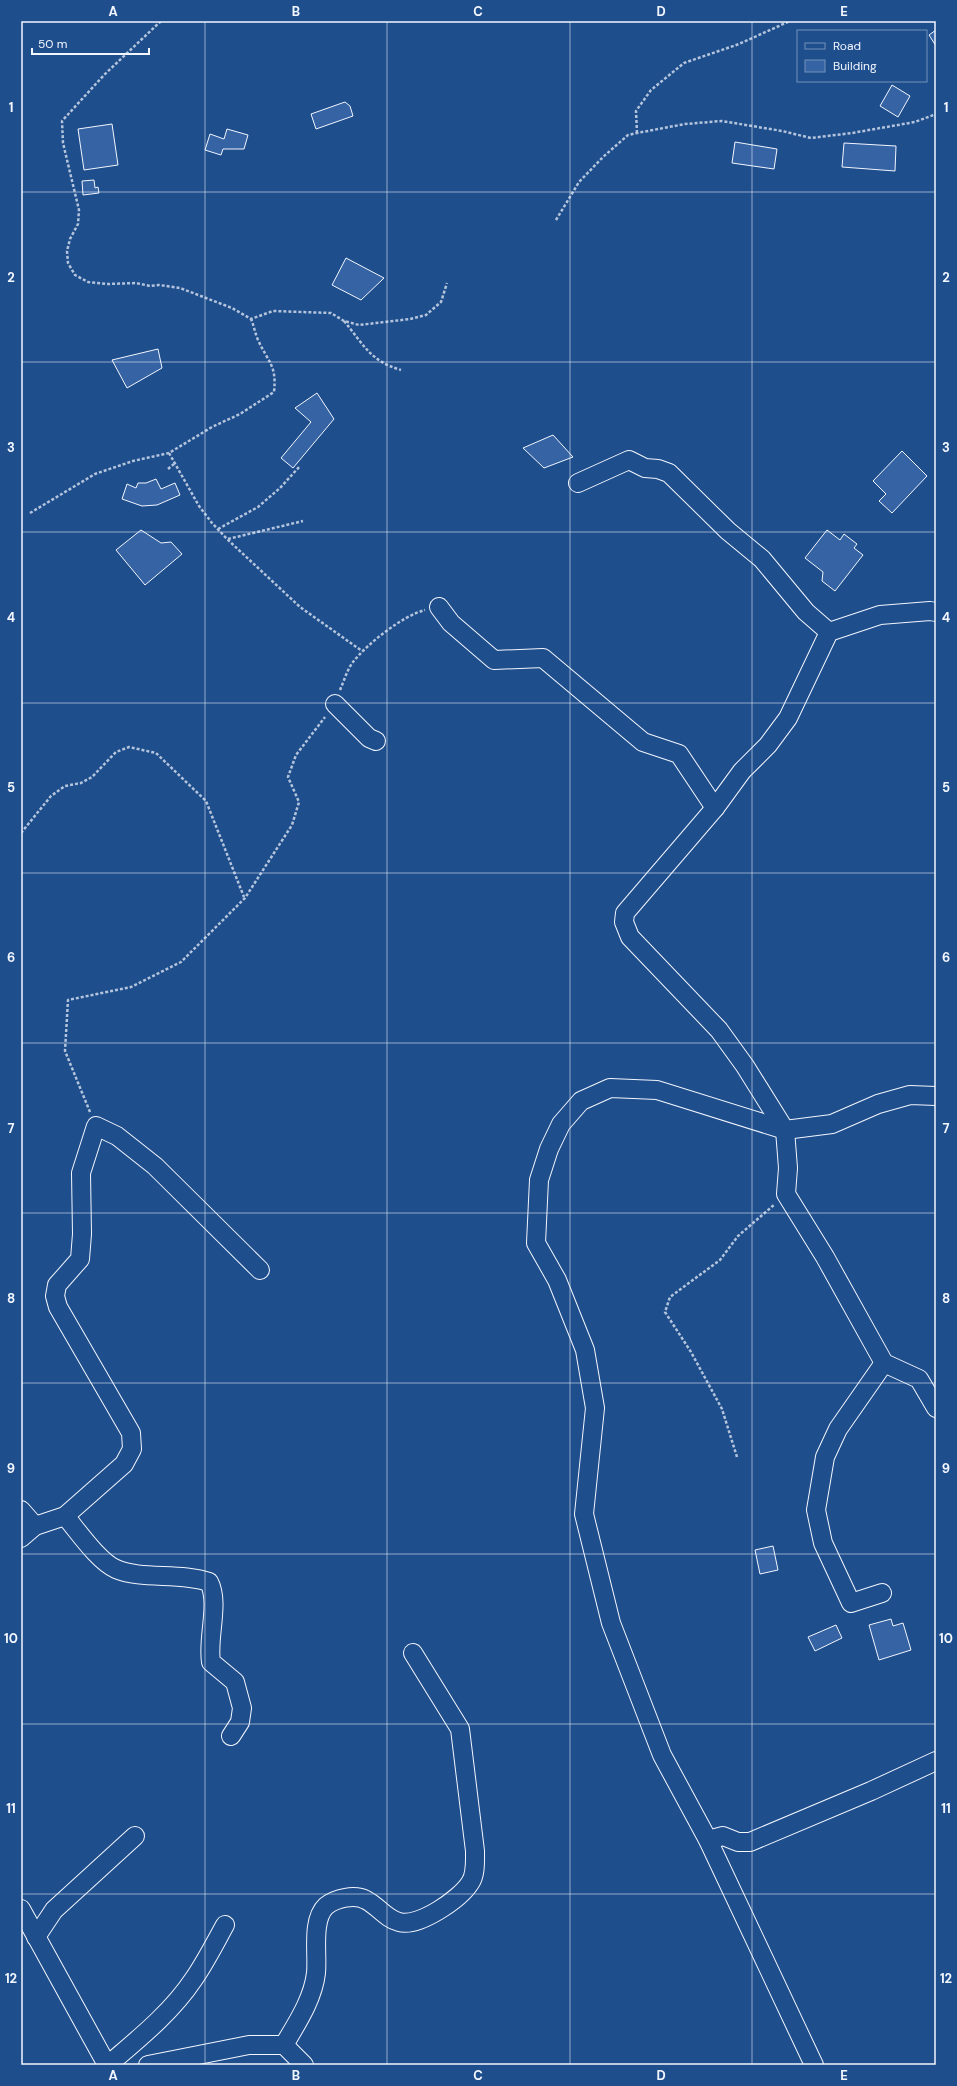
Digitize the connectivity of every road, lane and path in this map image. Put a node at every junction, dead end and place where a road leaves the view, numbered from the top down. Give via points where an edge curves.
1 (161, 21) edge
2 (790, 21) edge
3 (936, 114) edge
4 (637, 133) junction
5 (556, 220) dead end
6 (447, 283) dead end
7 (251, 319) junction
8 (344, 321) junction
9 (400, 370) dead end
10 (168, 453) junction
11 (174, 464) junction
12 (300, 466) dead end
13 (168, 469) dead end
14 (578, 483) dead end
15 (30, 513) dead end
16 (303, 521) dead end
17 (218, 529) junction
18 (227, 539) junction
19 (439, 607) joint
20 (936, 612) edge
21 (829, 632) junction
22 (362, 651) junction
23 (335, 704) junction
24 (376, 741) dead end
25 (715, 808) junction
26 (21, 832) edge
27 (245, 898) junction
28 (936, 1096) edge
29 (96, 1126) junction
30 (785, 1130) junction
31 (786, 1194) junction
32 (260, 1270) dead end
33 (884, 1362) junction
34 (936, 1408) edge
35 (737, 1457) dead end
36 (21, 1510) edge
37 (65, 1516) junction
38 (35, 1526) junction
39 (21, 1538) edge
40 (882, 1593) dead end
41 (413, 1653) dead end
42 (231, 1736) dead end
43 (936, 1761) edge
44 (135, 1836) dead end
45 (708, 1840) junction
46 (21, 1910) edge
47 (225, 1924) dead end
48 (36, 1937) junction
49 (284, 2045) junction
50 (107, 2065) edge
51 (148, 2065) edge
52 (304, 2065) edge
53 (814, 2065) edge

1 - 7 path via 104,75 62,121 63,143 79,210 78,224 67,251 68,263 75,274 88,282 136,283 180,288 232,308
2 - 4 path via 739,44 684,63 650,90 636,111
3 - 4 path via 915,122 810,138 722,121 685,124
4 - 5 path via 628,135 579,182
6 - 8 path via 441,302 426,316 368,325
7 - 8 path via 273,311 331,313
7 - 10 path via 258,340 271,360 275,373 274,392 240,414
8 - 9 path via 366,351 386,365
10 - 11 path
10 - 15 path via 95,474
11 - 13 path
11 - 17 path via 199,506
12 - 17 path via 258,507
14 - 21 street via 629,460 645,468 658,469 669,474 728,531 762,559 806,612
16 - 18 path
17 - 18 path
18 - 22 path via 300,607
19 - 22 path via 412,614
19 - 25 street via 451,623 494,660 543,658 643,742 679,754
20 - 21 street via 880,615
21 - 25 street via 788,718 768,745 742,771
22 - 23 path via 352,664
23 - 24 street via 369,738
23 - 27 path via 296,755 288,777 299,802 292,825
25 - 30 street via 625,913 624,922 630,937 719,1030
26 - 27 path via 51,796 65,786 81,783 92,777 116,752 130,746 156,753 206,801
27 - 29 path via 181,962 131,987 68,1000 65,1051
28 - 30 street via 910,1095 878,1104 832,1124
29 - 32 street via 117,1136 155,1166
29 - 37 street via 81,1173 80,1259 58,1285 54,1296 58,1308 131,1433 132,1449 124,1464
30 - 31 street via 788,1168
30 - 45 street via 657,1090 610,1088 581,1101 561,1124 549,1149 539,1180 536,1244 557,1280 585,1350 595,1408 584,1514 610,1623 662,1755
31 - 33 street
31 - 35 path via 738,1236 720,1260 670,1297 666,1312 722,1409
33 - 34 street via 919,1379
33 - 40 street via 838,1428 825,1456 816,1510 823,1543 851,1603
36 - 38 street
37 - 38 street
37 - 42 street via 102,1559 116,1569 199,1578 209,1582 214,1591 209,1651 211,1662 235,1682 242,1708 240,1722
38 - 39 street
41 - 49 street via 460,1729 475,1850 471,1883 444,1908 413,1923 399,1923 365,1900 344,1898 326,1907 317,1925 316,1975 304,2010
43 - 45 street via 750,1842 738,1842 723,1836
44 - 48 street via 54,1910
45 - 53 street
46 - 48 street
47 - 50 street via 192,1981 172,2005
48 - 50 street
49 - 51 street via 249,2045
49 - 52 street

